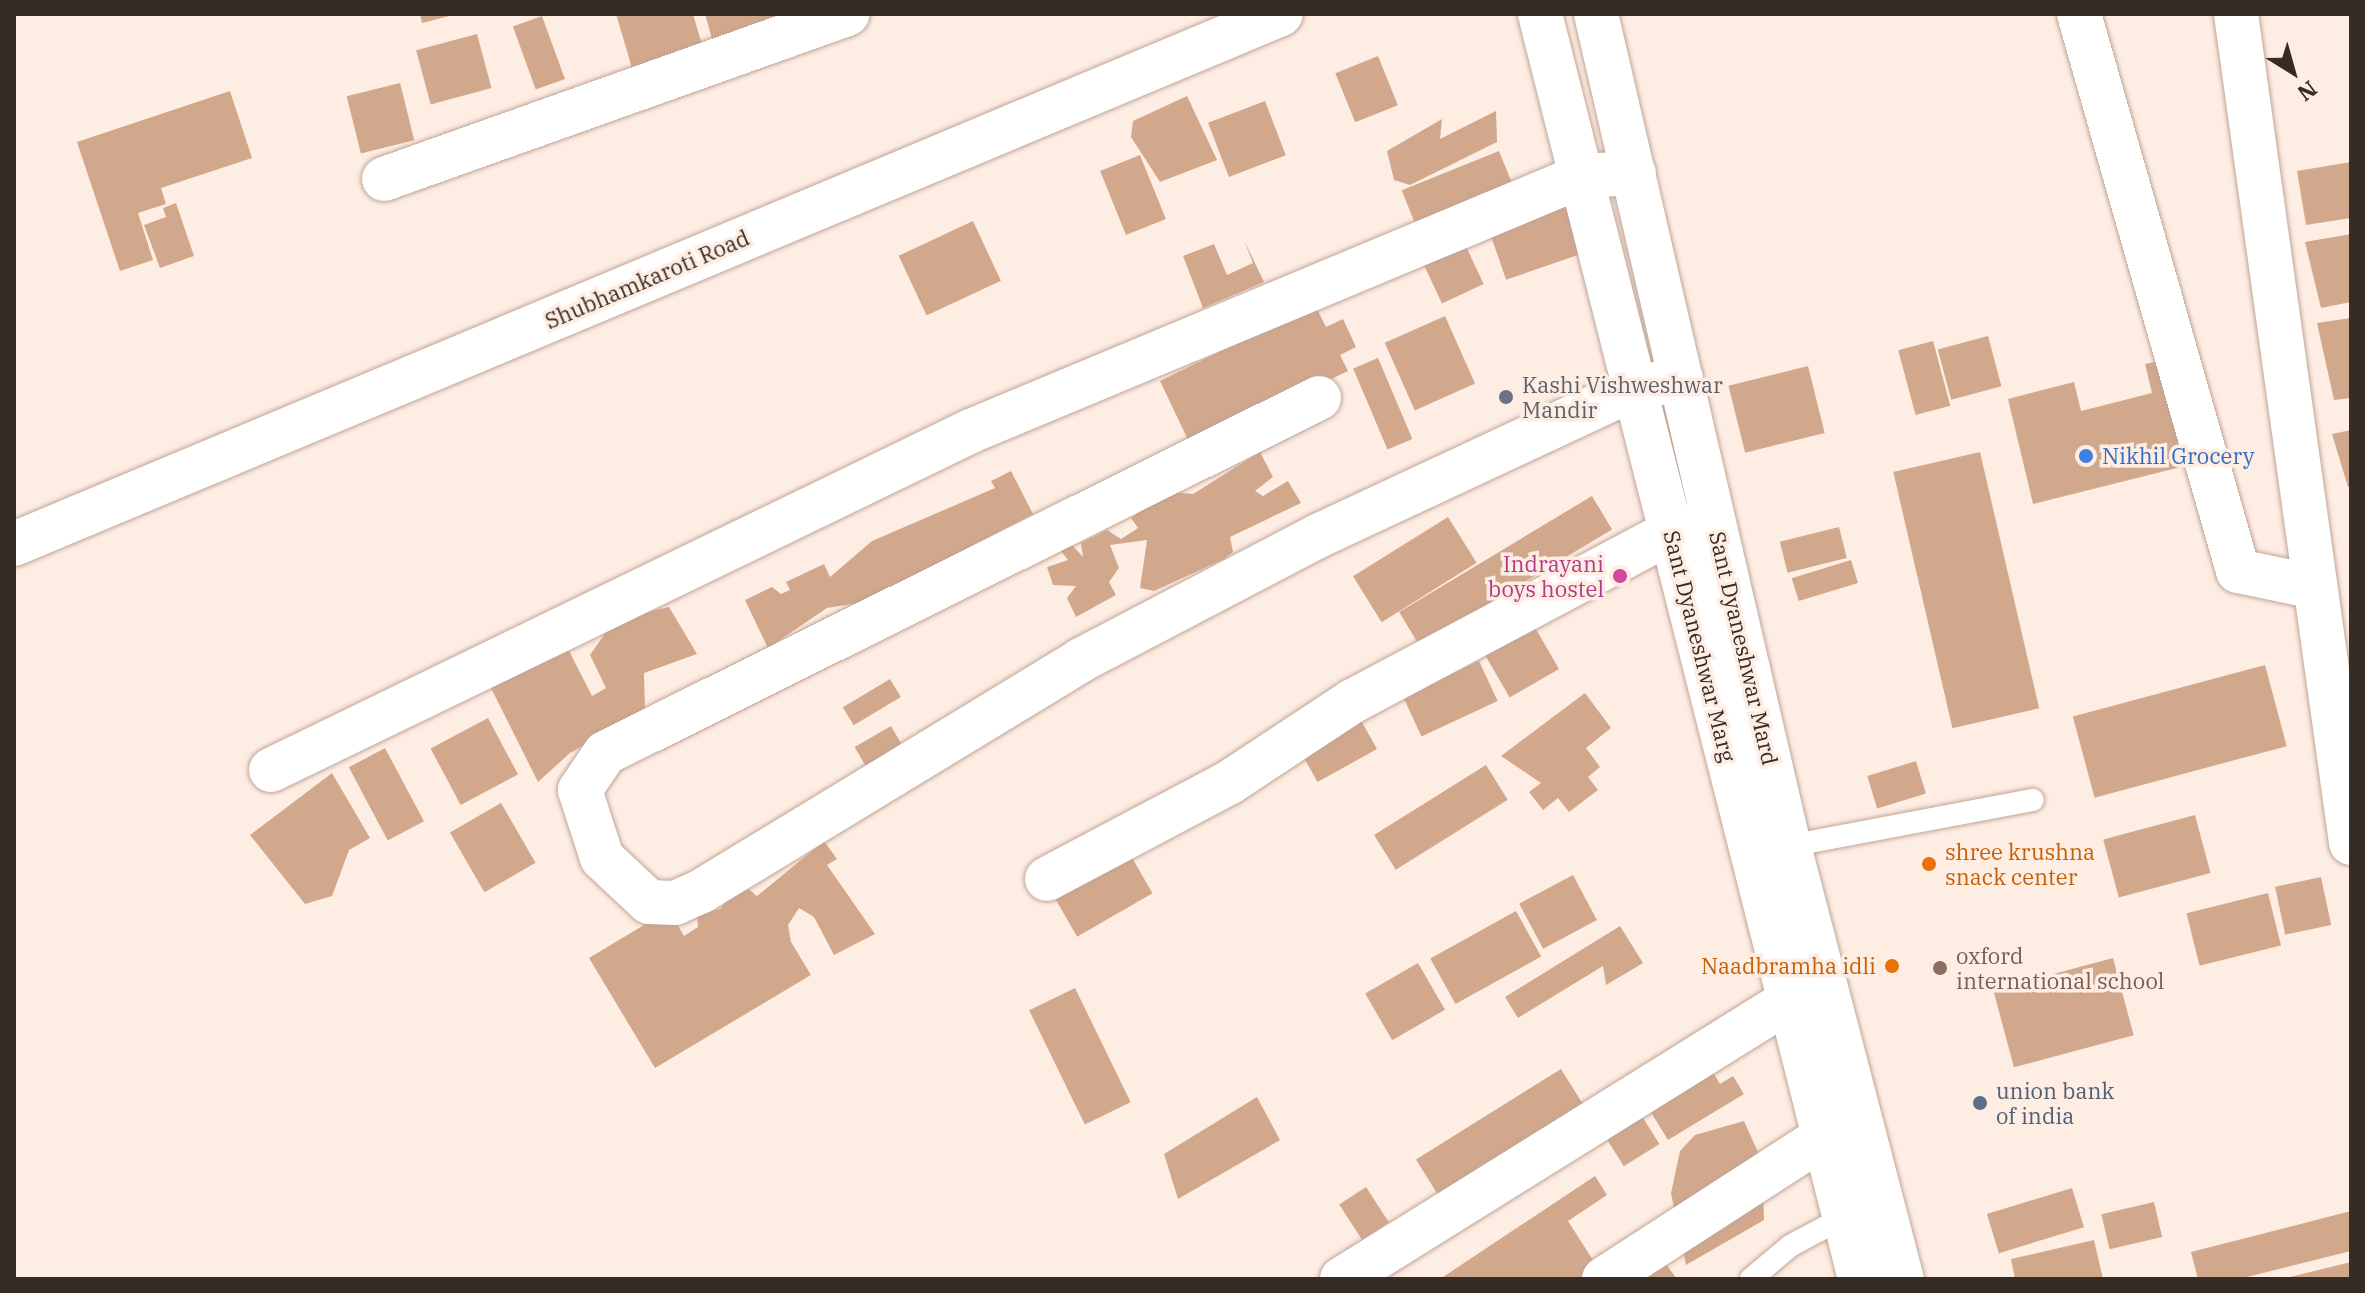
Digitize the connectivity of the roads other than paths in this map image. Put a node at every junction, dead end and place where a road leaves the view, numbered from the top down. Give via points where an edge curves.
1 (847, 14) edge
2 (1281, 14) edge
3 (1540, 14) edge
4 (1596, 14) edge
5 (2079, 14) edge
6 (2236, 14) edge
7 (1634, 173) junction
8 (1582, 176) junction
9 (384, 179) dead end
10 (1681, 379) junction
11 (1635, 388) junction
12 (1319, 398) dead end
13 (1715, 521) junction
14 (1671, 532) junction
15 (14, 544) edge
16 (2315, 587) junction
17 (1747, 643) junction
18 (1702, 653) junction
19 (271, 770) dead end
20 (2033, 800) dead end
21 (2351, 843) edge
22 (1789, 846) junction
23 (1047, 879) dead end
24 (1808, 993) junction
25 (1843, 1130) junction
26 (1844, 1217) junction
27 (1883, 1277) edge
28 (1342, 1279) edge
29 (1604, 1279) edge
30 (1751, 1279) edge

1 - 9 street
2 - 15 street, Shubhamkaroti Road
3 - 8 street, Sant Dyaneshwar Marg
4 - 7 street, Sant Dyaneshwar Mard
5 - 16 street via 2238,571
6 - 16 street
7 - 8 street
7 - 10 street, Sant Dyaneshwar Mard
8 - 11 street, Sant Dyaneshwar Marg
8 - 19 street via 971,431
10 - 11 street
10 - 13 street, Sant Dyaneshwar Mard
11 - 12 street via 1318,536 1081,660 714,886 675,903 649,902 602,858 580,790 605,753
11 - 14 street, Sant Dyaneshwar Marg
13 - 14 street
13 - 17 street, Sant Dyaneshwar Mard
14 - 18 street, Sant Dyaneshwar Marg
14 - 23 street via 1353,701 1230,782
16 - 21 street
17 - 18 street
17 - 22 street, Sant Dyaneshwar Mard
18 - 24 street, Sant Dyaneshwar Marg
20 - 22 lane
22 - 24 street, Sant Dyaneshwar Mard
24 - 25 street, Sant Dyaneshwar Marg
24 - 28 street
25 - 26 street, Sant Dyaneshwar Marg
25 - 27 street
25 - 29 street
26 - 27 street, Sant Dyaneshwar Marg
26 - 30 lane

